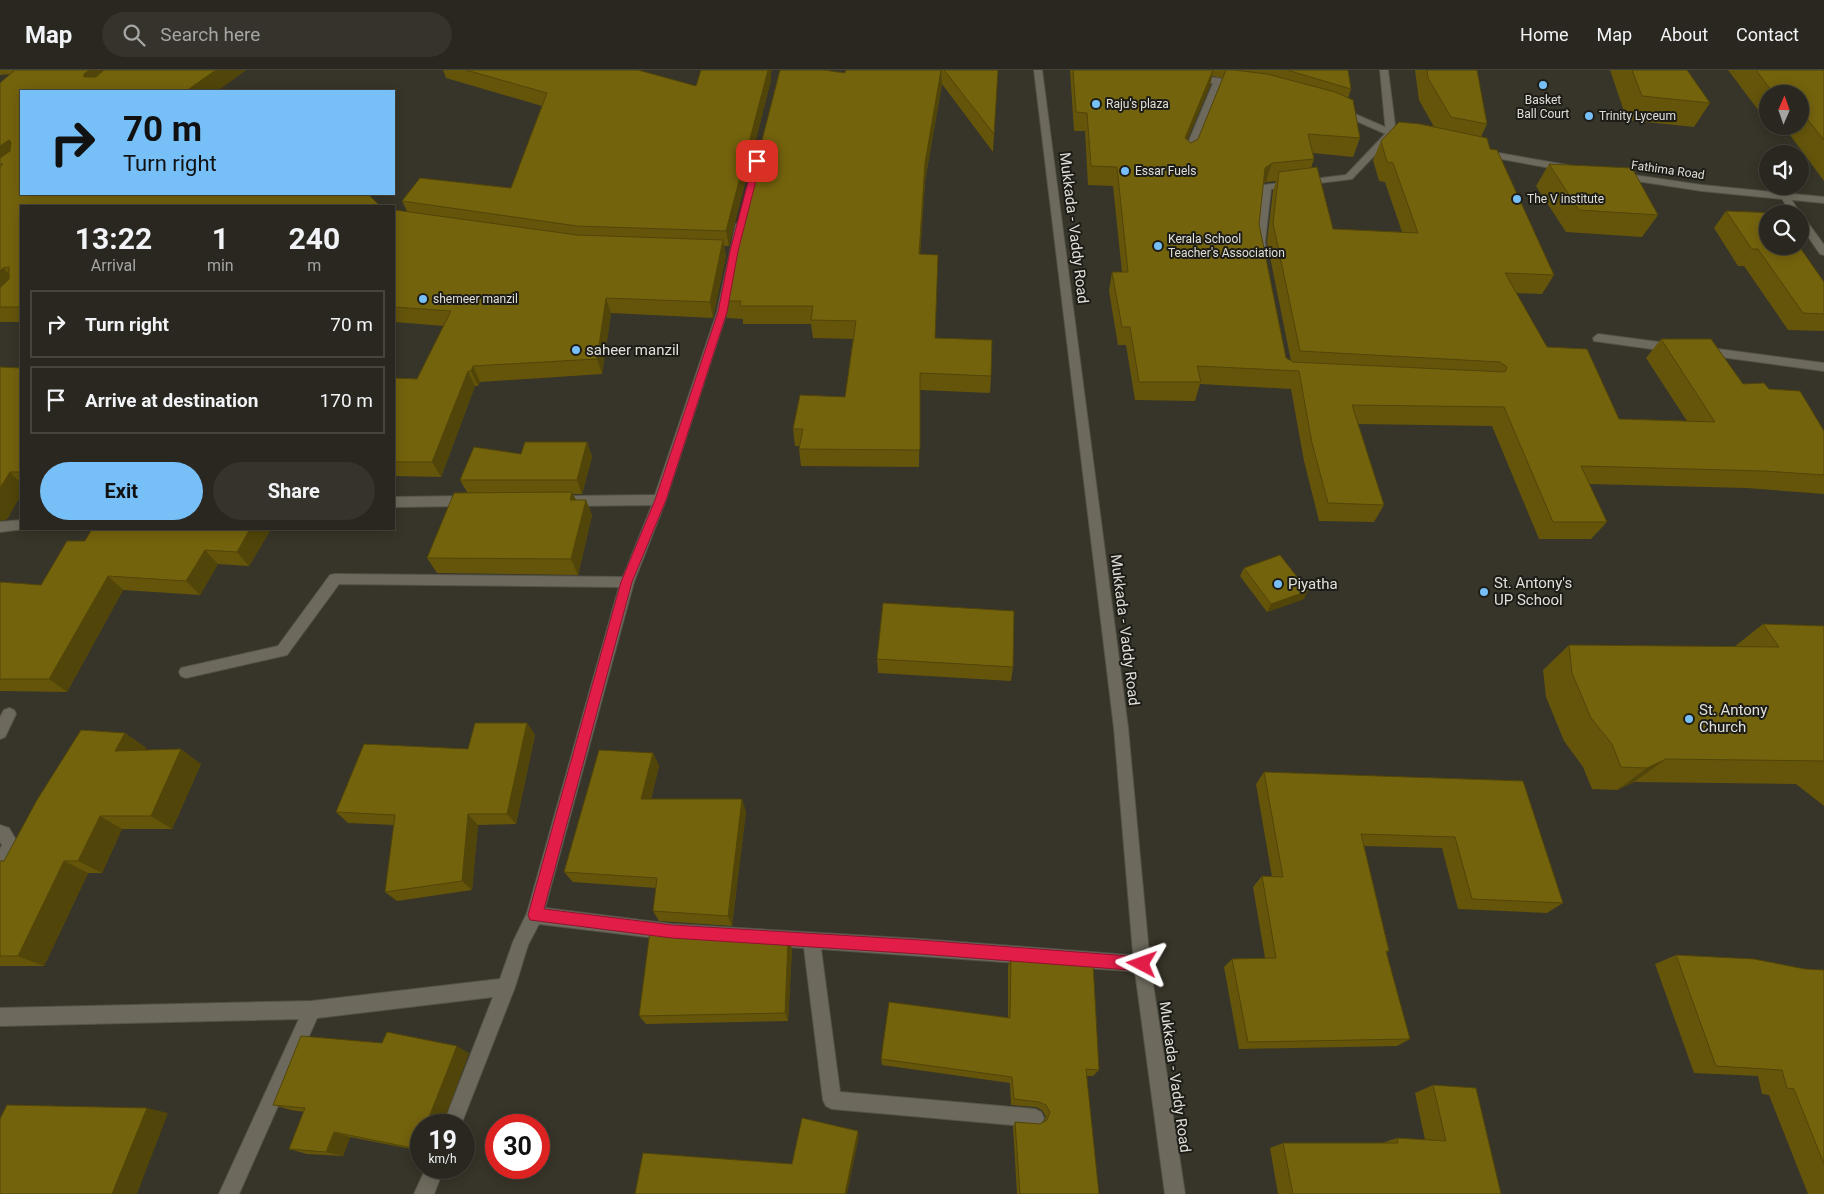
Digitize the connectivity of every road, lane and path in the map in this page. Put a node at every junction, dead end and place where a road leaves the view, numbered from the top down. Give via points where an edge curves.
1 (1038, 70) edge
2 (1384, 70) edge
3 (1179, 76) edge
4 (1218, 81) junction
5 (1245, 85) edge
6 (1332, 107) edge
7 (1391, 133) junction
8 (1420, 139) edge
9 (1477, 152) edge
10 (1187, 157) edge
11 (1579, 170) edge
12 (1607, 174) edge
13 (1785, 196) junction
14 (1824, 200) edge
15 (1791, 205) edge
16 (744, 213) edge
17 (1809, 231) edge
18 (1824, 252) edge
19 (1264, 261) edge
20 (1598, 338) dead end
21 (1824, 367) edge
22 (660, 500) junction
23 (483, 501) edge
24 (552, 501) edge
25 (395, 502) edge
26 (20, 525) edge
27 (0, 527) edge
28 (627, 582) junction
29 (186, 672) dead end
30 (9, 714) dead end
31 (0, 732) edge
32 (0, 832) edge
33 (0, 864) edge
34 (535, 915) junction
35 (810, 940) junction
36 (1142, 964) junction
37 (506, 987) junction
38 (312, 1010) junction
39 (0, 1017) edge
40 (456, 1114) edge
41 (1035, 1118) edge
42 (430, 1179) edge
43 (229, 1194) edge
44 (424, 1194) edge
45 (1175, 1194) edge

1 - 36 street, Mukkada - Vaddy Road via 1121,728
2 - 7 street
3 - 4 street
4 - 5 street
4 - 10 street
6 - 7 street
7 - 8 street
7 - 19 street via 1350,177 1266,186 1260,242
9 - 11 street
12 - 13 street, Fathima Road
13 - 14 street, Fathima Road
13 - 15 street
16 - 22 street via 729,251 722,312
17 - 18 street
20 - 21 street
22 - 24 street
22 - 28 street
23 - 25 street
26 - 27 street
28 - 29 street via 335,579 282,650
28 - 34 street
30 - 31 street
32 - 33 street via 11,845
34 - 35 street via 672,932
34 - 37 street via 521,942
35 - 36 street
35 - 41 street via 832,1100
36 - 45 street, Mukkada - Vaddy Road
37 - 38 street
37 - 40 street
38 - 39 street
38 - 43 street
42 - 44 street

